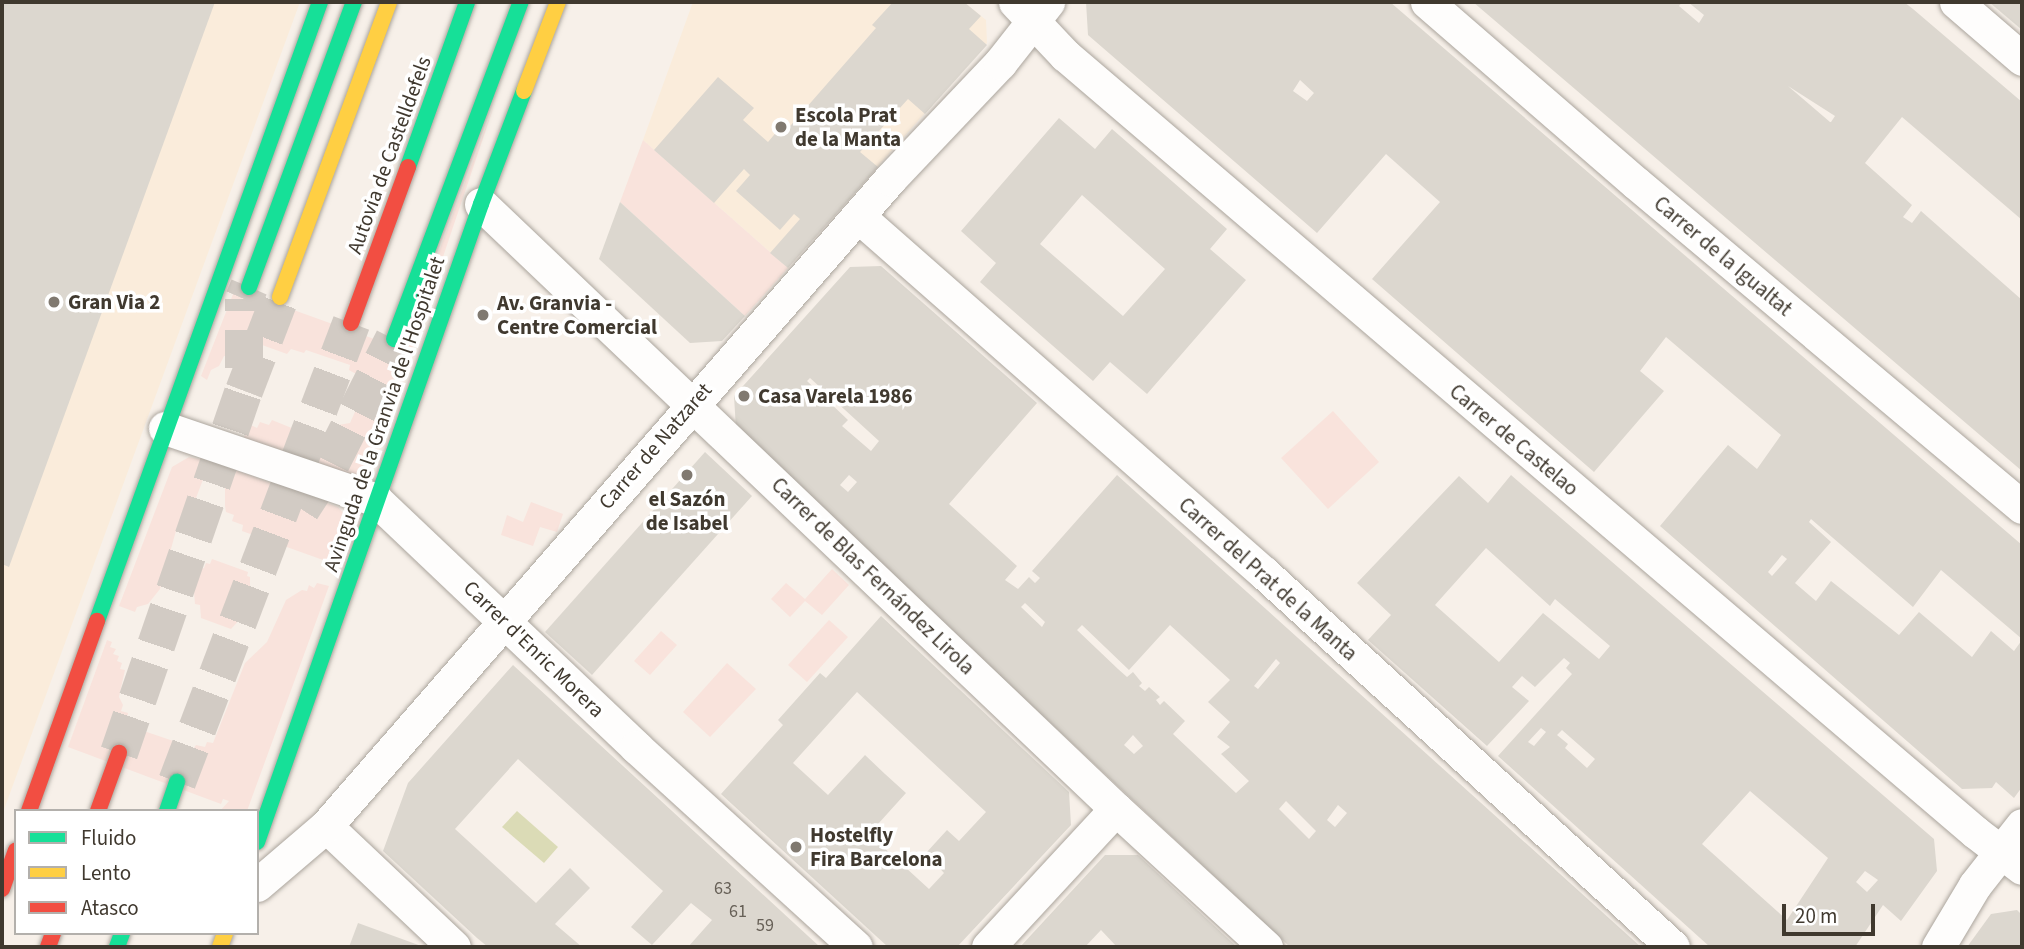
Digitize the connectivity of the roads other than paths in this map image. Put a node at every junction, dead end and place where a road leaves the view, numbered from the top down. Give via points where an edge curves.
1 (320, 2) edge
2 (354, 2) edge
3 (389, 2) edge
4 (467, 2) edge
5 (521, 2) edge
6 (558, 2) edge
7 (1427, 2) edge
8 (1956, 2) edge
9 (1032, 8) edge
10 (2022, 59) edge
11 (481, 204) junction
12 (858, 216) junction
13 (249, 287) tunnel mouth
14 (280, 298) tunnel mouth
15 (351, 323) tunnel mouth
16 (394, 339) tunnel mouth
17 (694, 403) junction
18 (165, 428) junction
19 (376, 500) junction
20 (2022, 507) edge
21 (504, 619) junction
22 (119, 753) tunnel mouth
23 (177, 782) tunnel mouth
24 (31, 809) edge
25 (99, 809) edge
26 (168, 809) edge
27 (1116, 809) junction
28 (2022, 825) edge
29 (326, 826) junction
30 (259, 836) edge
31 (14, 856) edge
32 (2012, 860) edge
33 (259, 883) edge
34 (2, 889) edge
35 (454, 947) edge
36 (856, 947) edge
37 (988, 947) edge
38 (1266, 947) edge
39 (1673, 947) edge
40 (1938, 947) edge

1 - 18 main road
2 - 13 main road
3 - 14 main road
4 - 15 main road, Autovia de Castelldefels
5 - 16 main road
6 - 11 main road, Avinguda de la Granvia de l'Hospitalet
7 - 20 street, Carrer de la Igualtat
8 - 10 street
9 - 12 street, Carrer de Natzaret via 1000,63
9 - 32 street, Carrer de Castelao via 1065,55
11 - 17 street, Carrer de Blas Fernández Lirola
11 - 19 main road, Avinguda de la Granvia de l'Hospitalet
12 - 17 street, Carrer de Natzaret
12 - 39 street, Carrer del Prat de la Manta via 1264,573
17 - 21 street, Carrer de Natzaret
17 - 27 street, Carrer de Blas Fernández Lirola
18 - 19 street, Carrer d'Enric Morera
18 - 24 main road
19 - 21 street, Carrer d'Enric Morera
19 - 30 main road, Avinguda de la Granvia de l'Hospitalet
21 - 29 street, Carrer de Natzaret
21 - 36 street, Carrer d'Enric Morera via 636,747
22 - 25 main road
23 - 26 main road
27 - 37 street
27 - 38 street, Carrer de Blas Fernández Lirola
28 - 32 street
29 - 33 street, Carrer de Natzaret
29 - 35 street
31 - 34 main road
32 - 40 street via 1975,885

